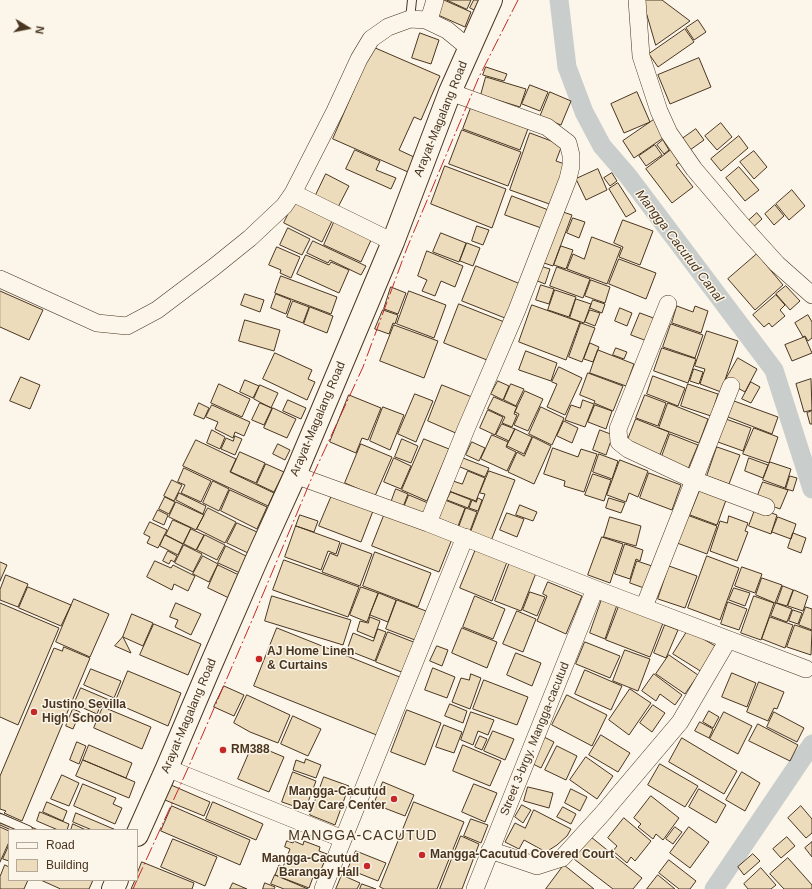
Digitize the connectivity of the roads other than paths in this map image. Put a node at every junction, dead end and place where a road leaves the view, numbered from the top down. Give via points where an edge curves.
1 (412, 0) edge
2 (435, 0) edge
3 (491, 0) edge
4 (637, 0) edge
5 (410, 19) junction
6 (429, 20) junction
7 (470, 49) junction
8 (450, 92) junction
9 (293, 193) junction
10 (393, 242) junction
11 (0, 278) edge
12 (812, 295) edge
13 (668, 304) dead end
14 (730, 386) dead end
15 (295, 475) junction
16 (694, 480) junction
17 (766, 507) dead end
18 (428, 523) junction
19 (465, 537) junction
20 (595, 589) junction
21 (644, 607) junction
22 (728, 640) junction
23 (806, 669) dead end
24 (167, 768) junction
25 (0, 818) edge
26 (26, 829) edge
27 (138, 833) edge
28 (343, 839) junction
29 (490, 850) junction
30 (323, 889) edge
31 (475, 889) edge

1 - 5 lane
2 - 6 street
3 - 7 main road, Arayat-Magalang Road
4 - 12 street via 641,56 658,111 669,133 694,169 740,223 777,264
5 - 6 street
5 - 9 street via 388,27 371,39
6 - 7 street via 448,30
7 - 8 main road, Arayat-Magalang Road
8 - 10 main road, Arayat-Magalang Road
8 - 18 street via 547,127 568,143 571,166 517,310
9 - 10 street
9 - 11 street via 284,206 250,238 214,267 157,310 127,326 97,323
10 - 15 main road, Arayat-Magalang Road
13 - 16 street via 618,429 619,442 628,450
14 - 16 street
15 - 18 street
15 - 24 main road, Arayat-Magalang Road
16 - 17 street
16 - 21 street
18 - 19 street
19 - 20 street
19 - 28 street
20 - 21 street
20 - 29 street, Street 3-brgy. Mangga-cacutud
21 - 22 street
22 - 23 street
22 - 29 street via 680,722 562,858 537,866
24 - 27 main road, Arayat-Magalang Road
24 - 28 street
25 - 26 lane
28 - 30 street
29 - 31 street, Street 3-brgy. Mangga-cacutud

